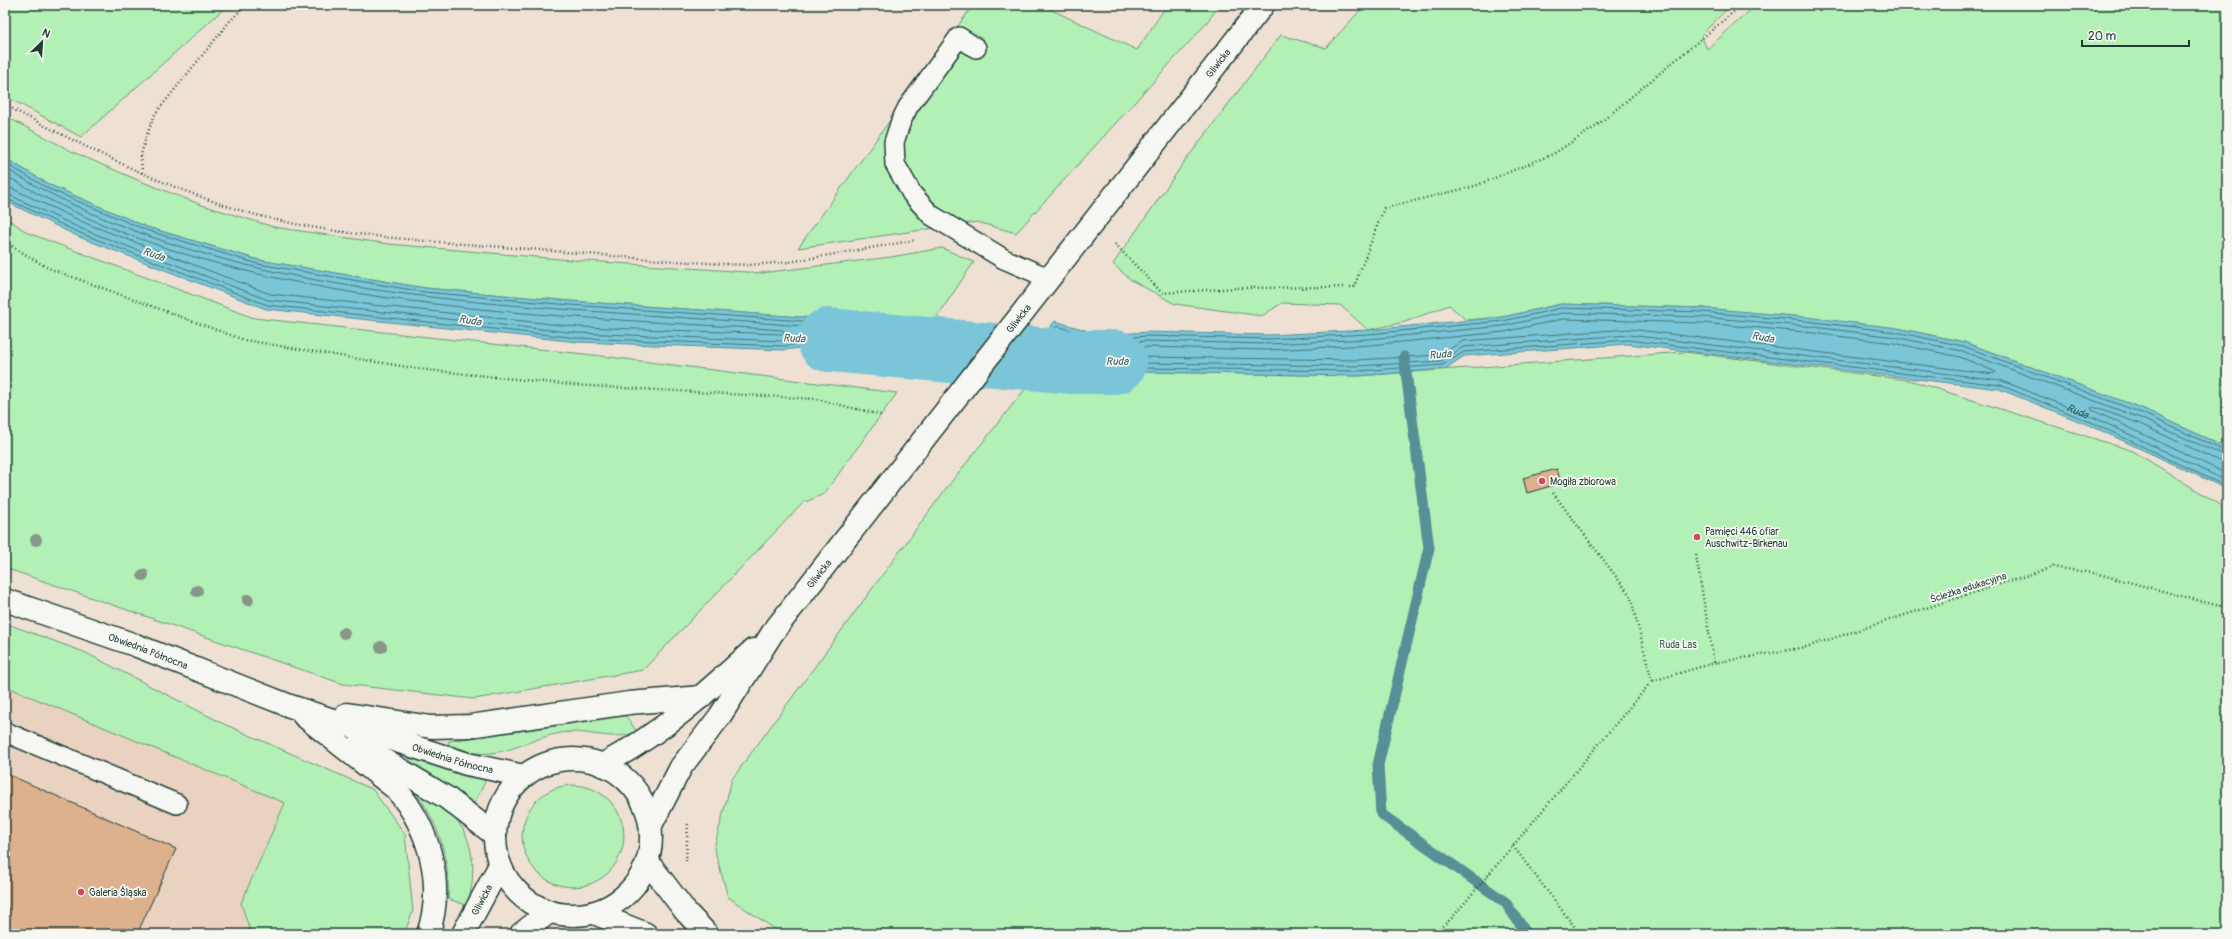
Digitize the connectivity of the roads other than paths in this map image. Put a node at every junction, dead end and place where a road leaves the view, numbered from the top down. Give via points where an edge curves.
1 (1263, 5) edge
2 (976, 48) dead end
3 (1048, 278) junction
4 (5, 600) edge
5 (772, 632) junction
6 (701, 698) junction
7 (290, 706) junction
8 (5, 732) edge
9 (602, 765) junction
10 (524, 776) junction
11 (177, 804) dead end
12 (651, 825) junction
13 (495, 835) junction
14 (648, 862) junction
15 (500, 865) junction
16 (549, 912) junction
17 (594, 913) junction
18 (428, 934) edge
19 (463, 934) edge
20 (521, 934) edge
21 (646, 934) edge
22 (707, 934) edge

1 - 3 main road, Gliwicka
2 - 3 lane via 959,37 908,107 894,142 895,164 912,194 931,215 1004,259
3 - 5 main road, Gliwicka
4 - 7 main road, Obwiednia Północna via 143,648
5 - 6 main road, Gliwicka
5 - 12 main road, Gliwicka via 720,716 681,767
6 - 7 main road via 629,703 470,726 431,727
6 - 9 main road, Gliwicka via 643,742
7 - 10 main road, Obwiednia Północna via 467,764
7 - 13 main road, Obwiednia Północna via 447,798
7 - 18 main road via 396,790 407,802 431,850 434,911
8 - 11 lane
9 - 10 main road via 581,759 566,759 551,762
9 - 12 main road via 625,777 636,790 645,804
10 - 13 main road via 514,785 500,808
12 - 14 main road via 652,848
13 - 15 main road
14 - 17 main road via 631,890 619,901
14 - 22 main road via 678,902
15 - 16 main road via 514,889 525,899
15 - 19 main road, Gliwicka
16 - 17 main road via 571,916
16 - 20 main road
17 - 21 main road

